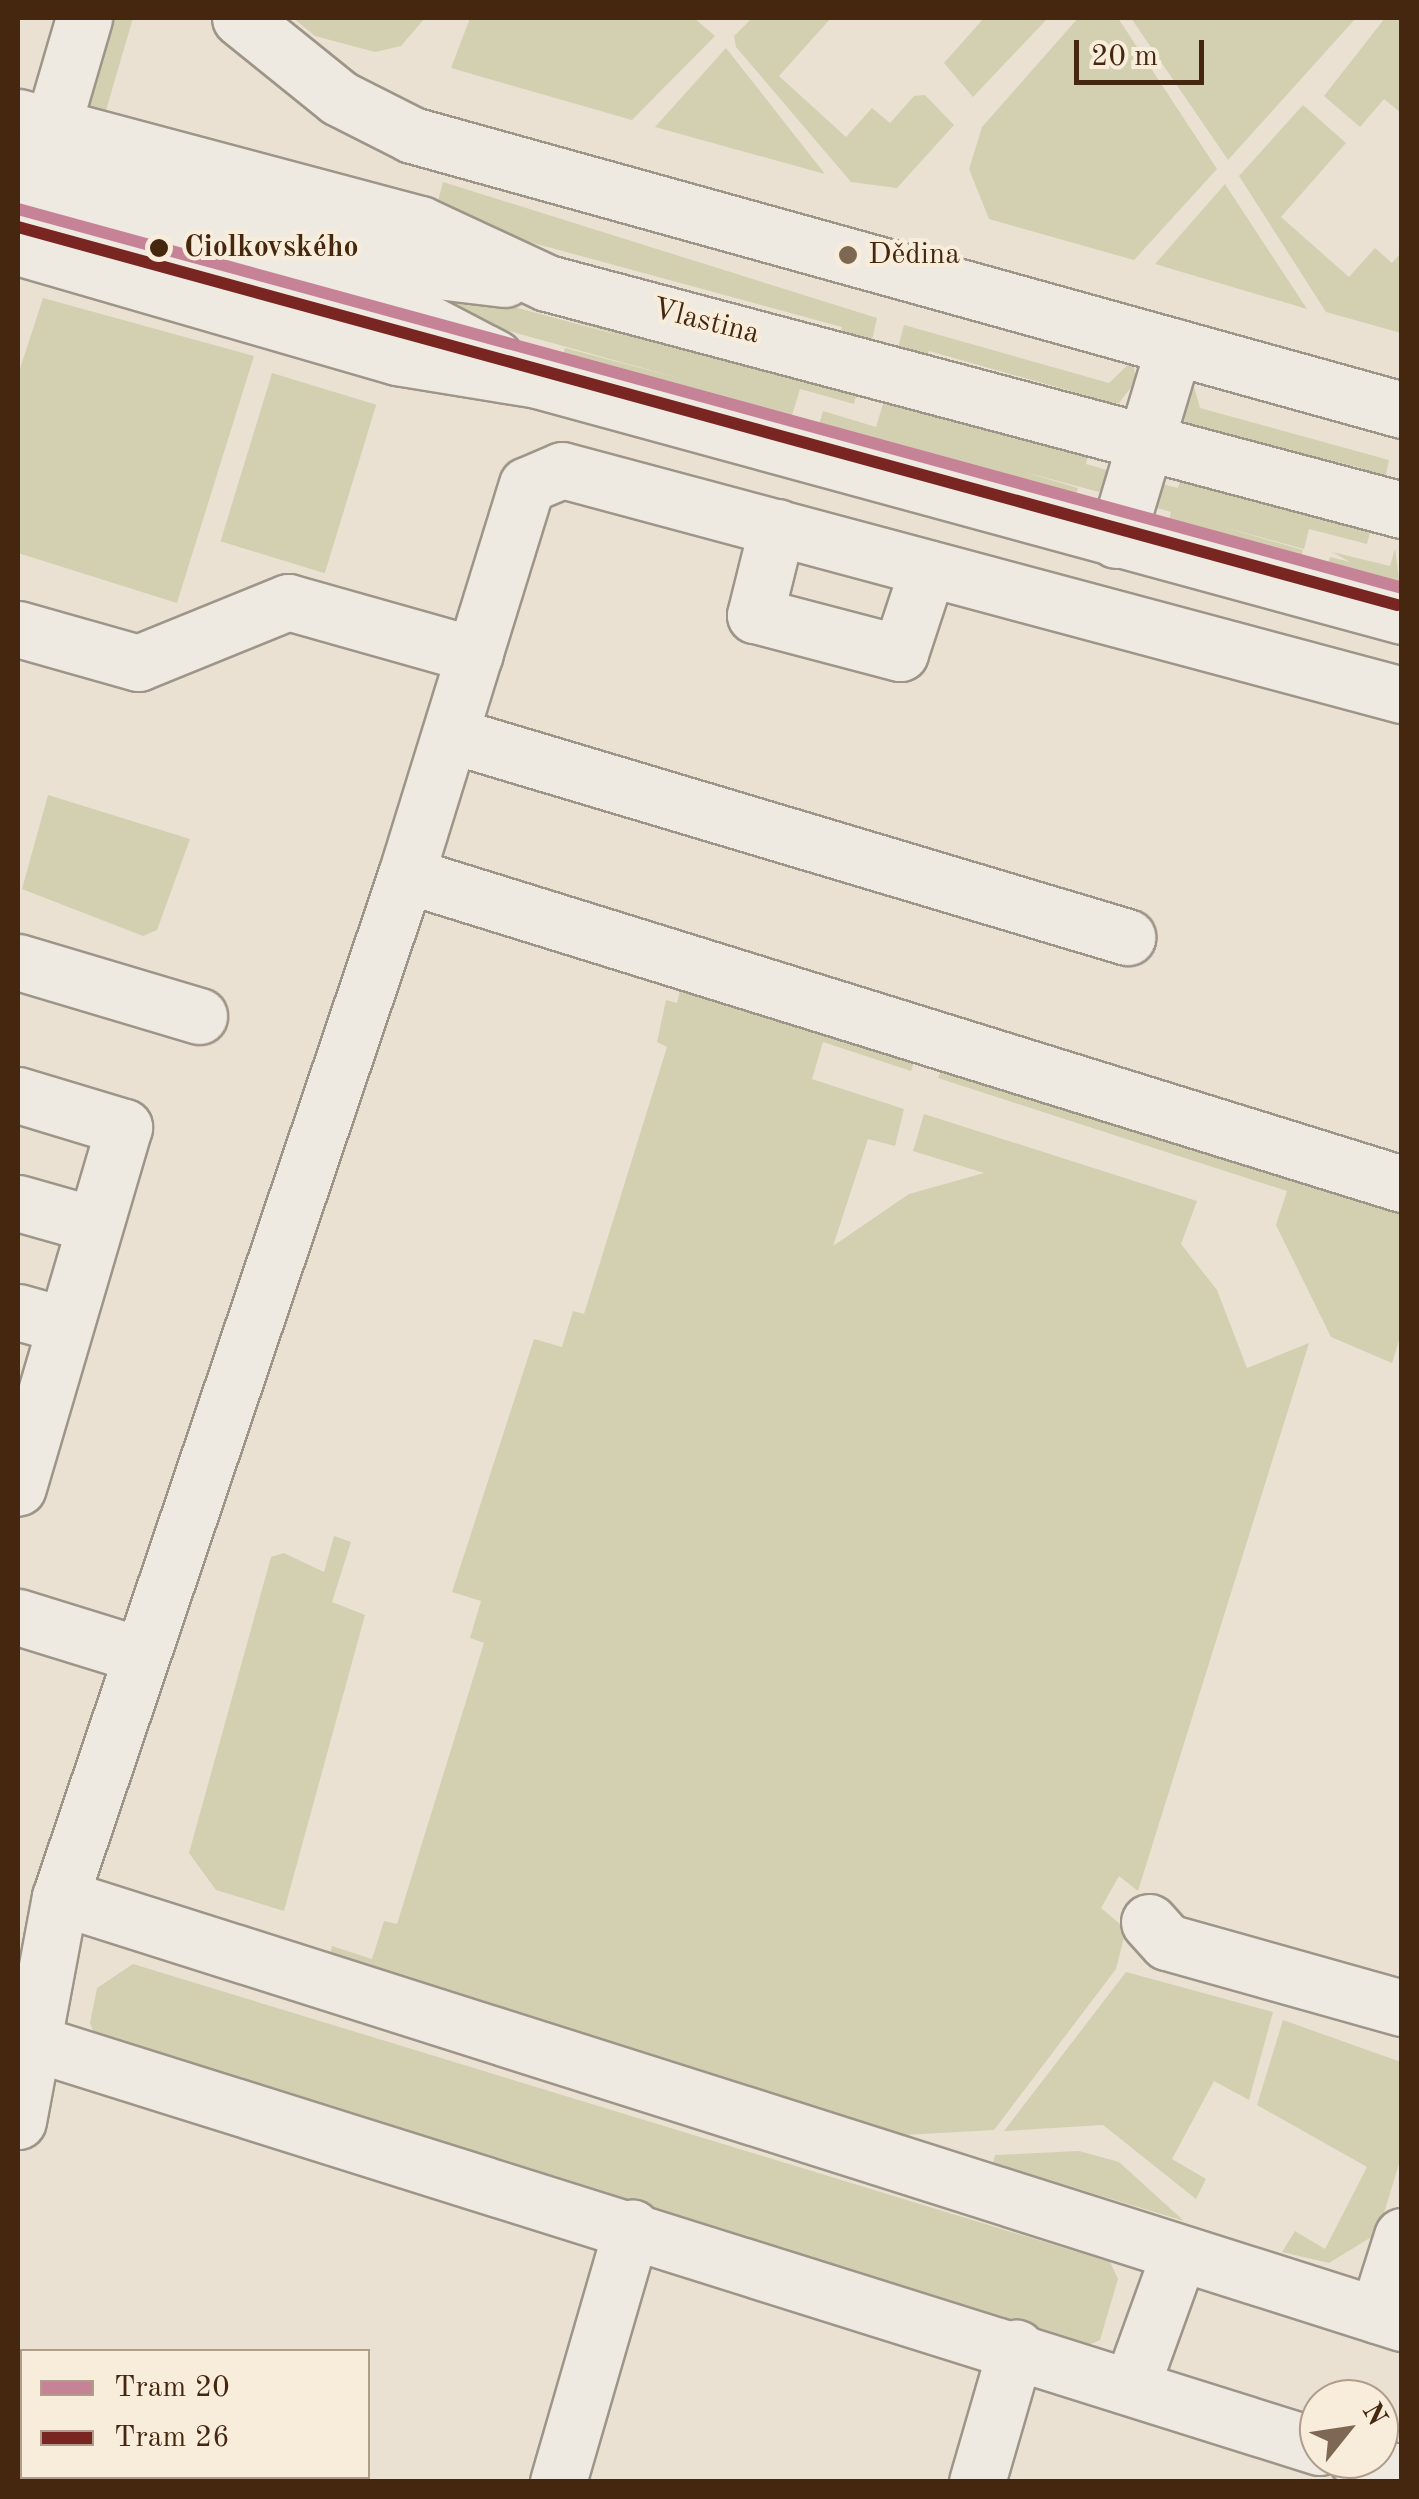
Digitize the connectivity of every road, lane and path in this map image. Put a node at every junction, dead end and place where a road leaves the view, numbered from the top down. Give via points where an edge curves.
1 (84, 18) edge
2 (240, 18) edge
3 (26, 185) edge
4 (1174, 347) junction
5 (1402, 410) edge
6 (1146, 440) junction
7 (1402, 510) edge
8 (777, 528) junction
9 (1116, 540) junction
10 (928, 568) junction
11 (1402, 616) edge
12 (18, 628) edge
13 (476, 655) junction
14 (1402, 695) edge
15 (451, 736) junction
16 (406, 875) junction
17 (1127, 937) dead end
18 (18, 962) edge
19 (199, 1016) dead end
20 (18, 1095) edge
21 (1402, 1184) edge
22 (18, 1203) edge
23 (92, 1224) junction
24 (41, 1318) edge
25 (27, 1421) edge
26 (18, 1488) edge
27 (18, 1617) edge
28 (140, 1656) junction
29 (60, 1897) junction
30 (1150, 1922) dead end
31 (33, 1973) edge
32 (1402, 2008) edge
33 (37, 2044) junction
34 (18, 2121) edge
35 (632, 2228) junction
36 (1402, 2236) edge
37 (1179, 2254) junction
38 (1389, 2319) edge
39 (1016, 2348) junction
40 (1132, 2384) junction
41 (1299, 2439) edge
42 (558, 2482) edge
43 (978, 2482) edge

1 - 3 street
2 - 4 street via 339,98 412,135
3 - 6 street, Vlastina via 429,270 547,283
3 - 9 street via 397,357 537,380
4 - 5 street
4 - 6 street
6 - 7 street, Vlastina
6 - 9 street
8 - 10 street
8 - 10 street via 756,614 900,654
8 - 13 street via 562,470 528,485
9 - 11 street
10 - 14 street
12 - 13 street via 138,663 288,602
13 - 15 street
15 - 16 street
15 - 17 street
16 - 21 street
16 - 28 street
18 - 19 street
20 - 23 street via 124,1127
22 - 23 street
23 - 24 street
24 - 25 street
25 - 26 street
27 - 28 street
28 - 29 street
29 - 31 street
29 - 37 street
30 - 32 street via 1167,1942
31 - 33 street
33 - 34 street
33 - 35 street
35 - 39 street
35 - 42 street
36 - 38 street
37 - 38 street
37 - 40 street
39 - 40 street
39 - 43 street
40 - 41 street

